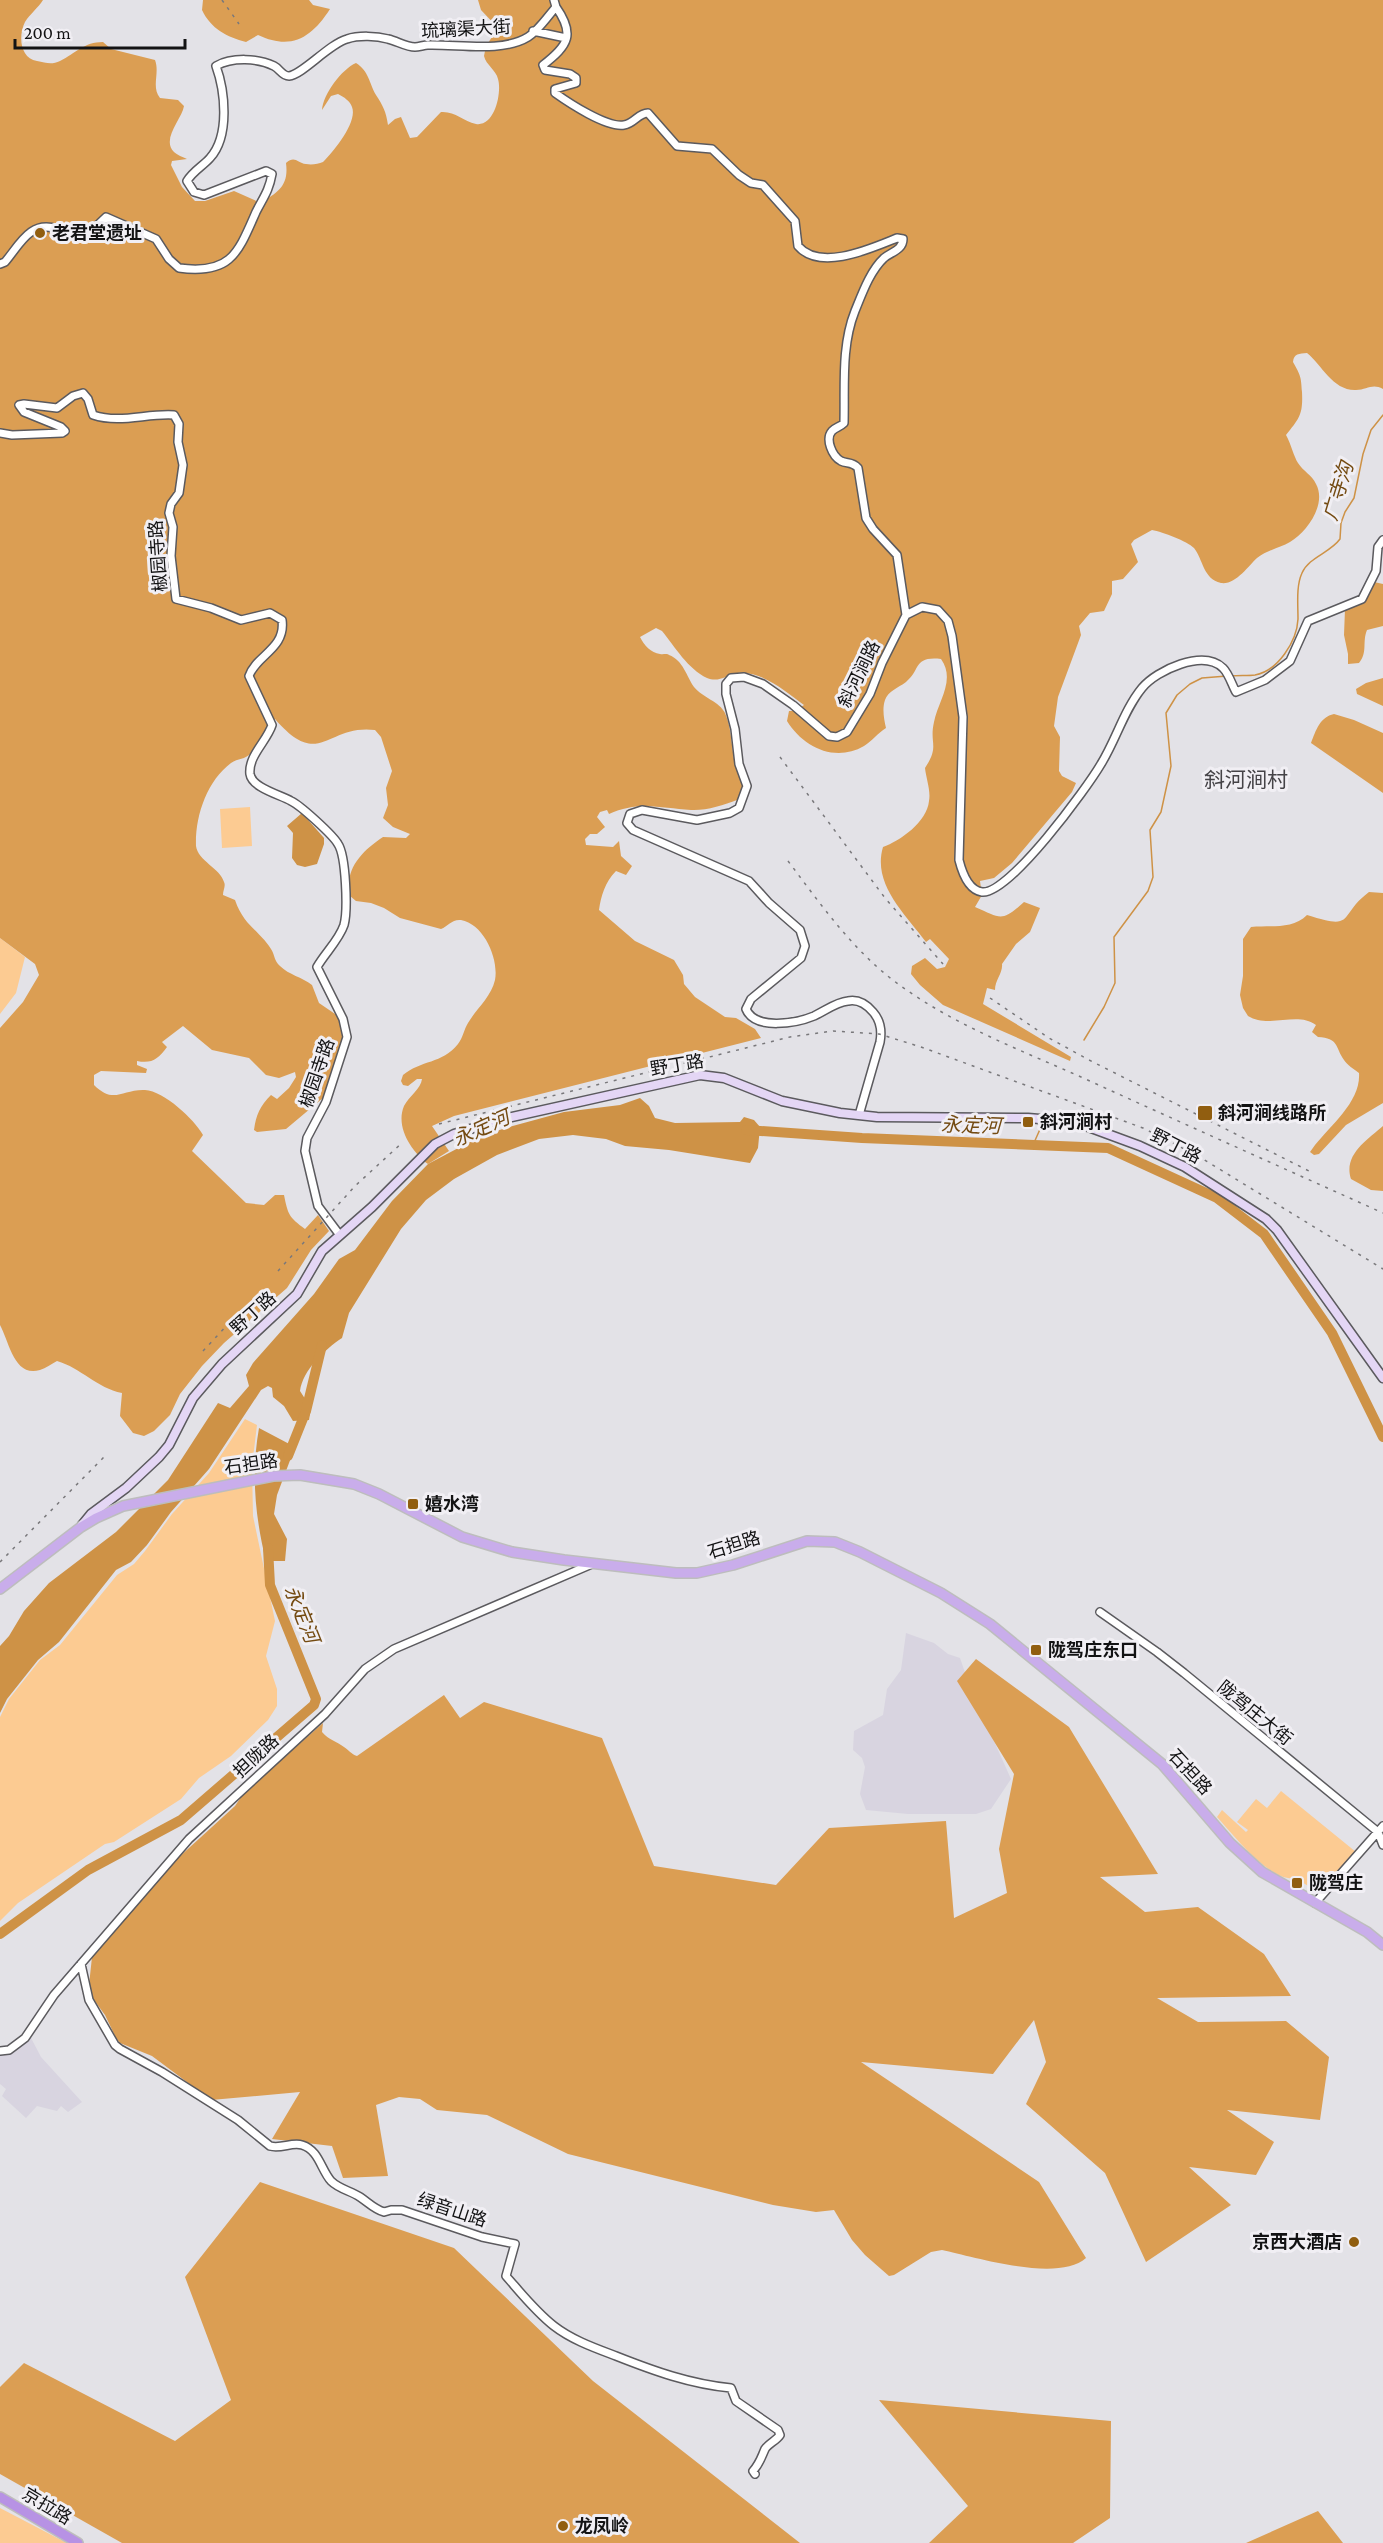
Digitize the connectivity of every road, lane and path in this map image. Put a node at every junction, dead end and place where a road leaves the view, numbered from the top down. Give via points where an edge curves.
1 (555, 3) edge
2 (533, 32) junction
3 (566, 38) junction
4 (0, 264) edge
5 (0, 433) edge
6 (1383, 540) edge
7 (906, 615) junction
8 (859, 1115) junction
9 (339, 1234) junction
10 (1383, 1378) edge
11 (81, 1527) junction
12 (595, 1563) junction
13 (0, 1589) edge
14 (1100, 1612) dead end
15 (1383, 1826) edge
16 (1378, 1833) junction
17 (1383, 1845) edge
18 (1315, 1903) junction
19 (1383, 1945) edge
20 (81, 1964) junction
21 (0, 2051) edge
22 (755, 2474) dead end
23 (0, 2497) edge
24 (78, 2543) edge

1 - 2 street, 琉璃渠大街
1 - 3 street via 567,24
2 - 3 street
2 - 4 street, 琉璃渠大街 via 520,41 479,46 414,47 388,39 347,38 289,76 274,66 242,59 216,66 224,87 223,124 212,157 187,181 194,192 204,195 267,171 272,174 248,234 227,263 218,267 179,268 156,238 106,217 85,237 46,225 35,227
3 - 7 street via 557,54 543,65 551,73 575,76 576,82 555,89 555,93 587,114 621,126 648,113 677,146 717,152 739,175 751,183 763,184 788,210 795,221 801,250 839,258 897,238 903,240 874,270 854,314 847,340 844,423 829,437 838,459 858,468 866,518 897,555
5 - 9 street, 椒园寺路 via 62,433 65,431 61,427 24,412 19,405 57,408 83,393 93,415 100,417 174,415 179,424 183,465 178,493 169,513 176,599 241,620 270,614 282,620 275,646 249,676 272,725 250,773 267,791 304,810 338,843 342,855 347,910 343,927 317,967 343,1019 346,1042 326,1102 305,1145 318,1206
6 - 7 street via 1378,547 1376,571 1362,599 1308,621 1290,661 1265,680 1236,692 1224,669 1199,659 1169,668 1143,687 1100,766 1065,815 1023,865 982,892 968,882 959,861 963,717 948,621 938,610 922,607
7 - 8 street, 斜河涧路 via 870,694 846,732 830,736 763,684 744,677 731,678 726,694 747,786 739,808 697,820 642,810 633,812 627,821 633,831 749,881 800,930 805,951 793,967 752,999 746,1009 752,1017 764,1022 788,1022 850,1000 865,1004 876,1016 880,1042
8 - 9 main road, 野丁路 via 782,1101 724,1078 700,1075 503,1119 435,1144
8 - 10 main road, 野丁路 via 1075,1122 1185,1167 1277,1230
9 - 11 main road, 野丁路 via 322,1251 288,1304 222,1364 194,1398 169,1446
11 - 12 main road, 石担路 via 123,1506 154,1498 273,1476 300,1475 354,1484 485,1545
11 - 13 main road, 石担路
12 - 18 main road, 石担路 via 697,1573 807,1541 835,1542 854,1549 941,1593 990,1624 1162,1764 1248,1860
12 - 20 street, 担陇路 via 394,1649 365,1669 325,1714 189,1839
14 - 16 street, 陇驾庄大街 via 1157,1652
15 - 16 street
16 - 17 street, 陇驾庄大街
16 - 18 street
18 - 19 main road, 石担路
20 - 21 street, 担陇路 via 25,2038 9,2050
20 - 22 street, 绿音山路 via 89,2000 120,2049 238,2120 270,2146 302,2144 320,2160 333,2183 374,2209 402,2210 515,2244 506,2276 534,2309 579,2341 670,2377 731,2388 736,2401 780,2434 766,2447
23 - 24 highway, 京拉路

